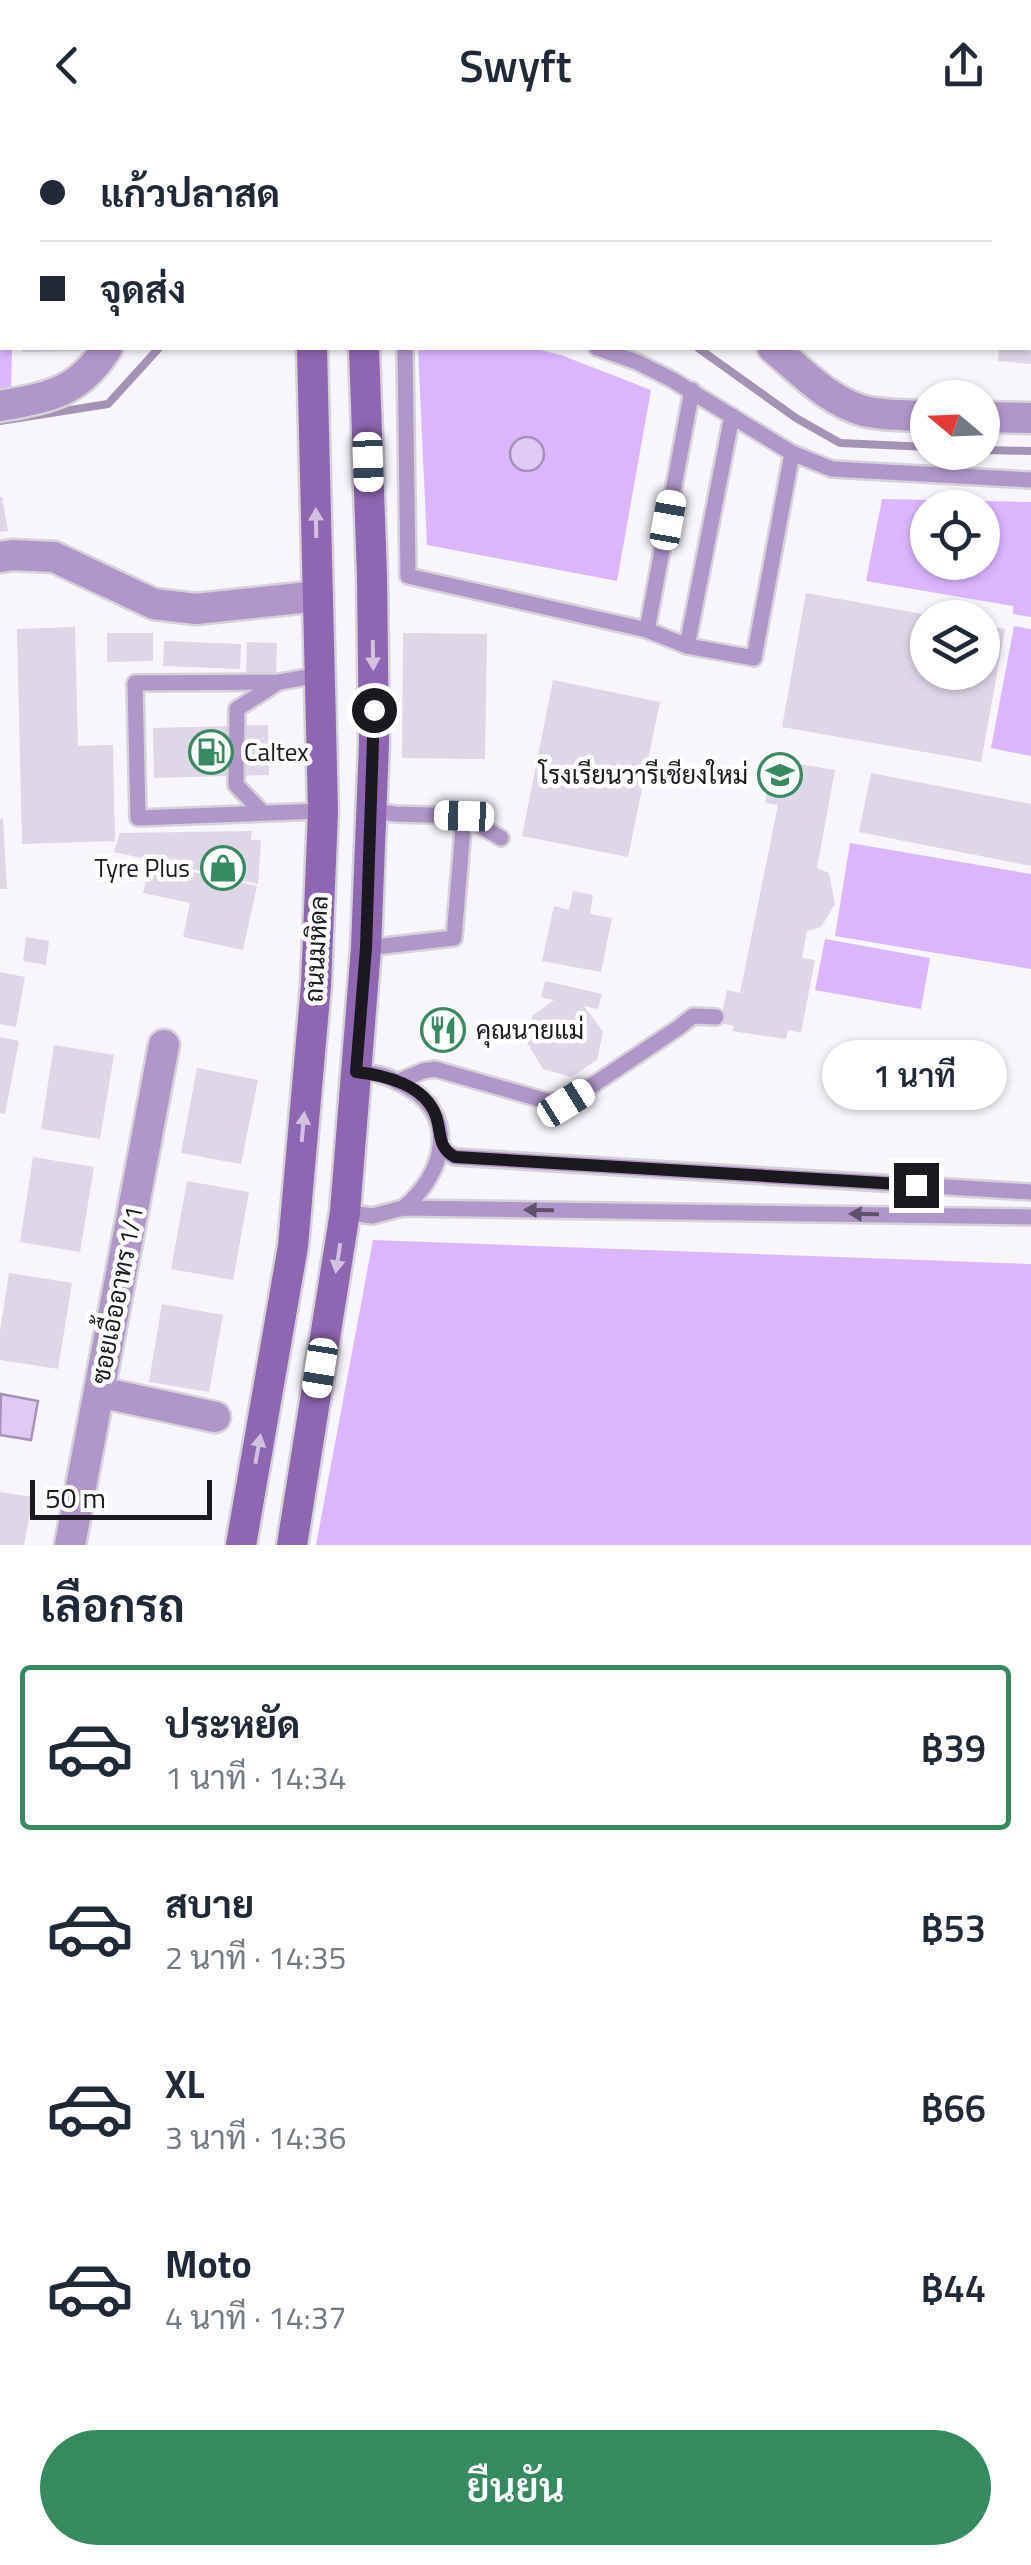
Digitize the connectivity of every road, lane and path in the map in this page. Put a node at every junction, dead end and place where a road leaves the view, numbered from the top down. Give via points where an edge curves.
1 (105, 350) edge
2 (312, 350) edge
3 (364, 350) edge
4 (406, 350) edge
5 (603, 350) edge
6 (775, 350) edge
7 (692, 390) junction
8 (0, 406) edge
9 (910, 414) edge
10 (732, 416) junction
11 (1000, 417) edge
12 (1031, 418) edge
13 (792, 453) junction
14 (1031, 480) edge
15 (0, 557) edge
16 (372, 576) junction
17 (408, 576) junction
18 (318, 596) junction
19 (647, 630) junction
20 (688, 646) junction
21 (319, 675) junction
22 (279, 682) junction
23 (322, 811) junction
24 (372, 811) junction
25 (262, 812) junction
26 (464, 816) junction
27 (501, 838) dead end
28 (366, 948) junction
29 (716, 1017) dead end
30 (164, 1044) dead end
31 (356, 1072) junction
32 (397, 1082) junction
33 (441, 1145) junction
34 (1031, 1192) edge
35 (402, 1208) junction
36 (345, 1212) junction
37 (1031, 1216) edge
38 (99, 1392) junction
39 (214, 1417) dead end
40 (70, 1545) edge
41 (241, 1545) edge
42 (292, 1545) edge

1 - 8 street via 83,379 59,392
18 -> 2 main road, ถนนมหิดล
3 - 16 main road, ถนนมหิดล
4 - 17 lane
5 - 7 lane
6 - 9 street via 827,393 862,410
7 - 10 lane
7 - 19 lane
10 - 13 lane
10 - 20 lane
11 - 12 street
13 - 14 lane via 832,469
13 - 20 lane via 754,658
15 - 18 street via 54,557 154,604 182,608
16 - 17 lane
16 -> 24 main road, ถนนมหิดล
17 - 19 lane
18 - 21 main road, ถนนมหิดล
19 - 20 lane
21 - 22 lane
21 - 23 main road, ถนนมหิดล
22 - 25 lane via 236,709 236,784
22 - 25 lane via 136,684 138,818
23 - 25 lane
41 -> 23 main road, ถนนมหิดล via 292,1246 316,986
24 - 26 lane
24 - 28 main road, ถนนมหิดล
26 - 27 lane
26 - 28 lane via 454,938
28 - 31 main road, ถนนมหิดล
29 - 32 lane via 693,1016 566,1103 435,1069
30 - 38 street, ซอยเอื้ออาทร 1/1
31 - 32 lane
31 - 36 main road, ถนนมหิดล
32 - 33 lane via 434,1110
33 - 34 lane via 455,1157
33 - 35 lane via 430,1178
35 - 36 lane via 372,1216
37 -> 35 lane
36 -> 42 main road, ถนนมหิดล
38 - 39 street
38 - 40 street, ซอยเอื้ออาทร 1/1

